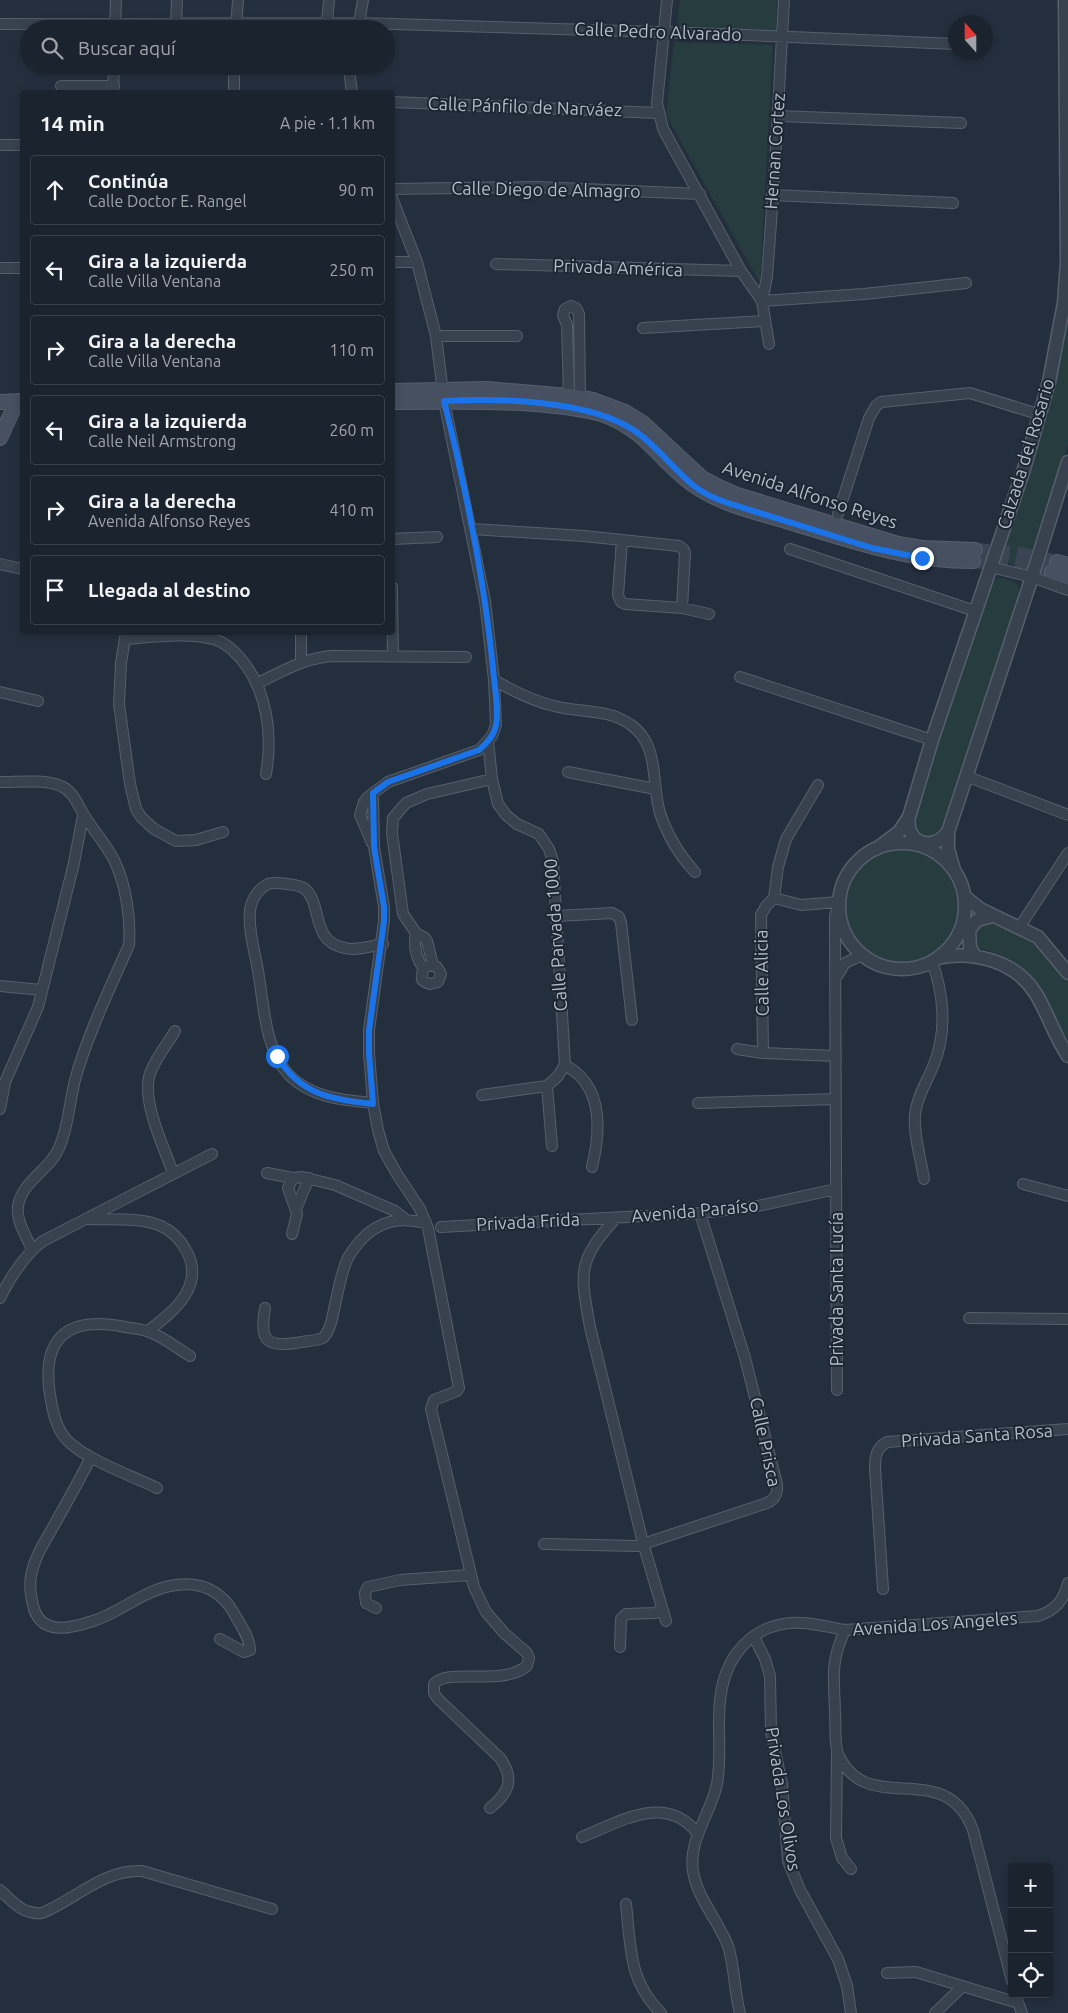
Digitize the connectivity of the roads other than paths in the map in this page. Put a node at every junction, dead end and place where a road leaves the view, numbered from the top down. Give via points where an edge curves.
1 (116, 0) edge
2 (177, 0) edge
3 (238, 0) edge
4 (329, 0) edge
5 (363, 0) edge
6 (667, 0) edge
7 (784, 0) edge
8 (1065, 0) edge
9 (115, 20) edge
10 (176, 20) edge
11 (237, 20) edge
12 (327, 20) edge
13 (360, 20) edge
14 (0, 24) edge
15 (20, 25) edge
16 (395, 27) edge
17 (664, 32) junction
18 (782, 37) junction
19 (948, 44) edge
20 (1067, 68) edge
21 (114, 75) edge
22 (234, 75) edge
23 (350, 75) edge
24 (60, 86) dead end
25 (113, 89) edge
26 (234, 90) edge
27 (352, 90) edge
28 (395, 102) edge
29 (658, 112) junction
30 (778, 116) junction
31 (961, 122) dead end
32 (0, 145) edge
33 (20, 145) edge
34 (395, 189) edge
35 (700, 194) junction
36 (772, 195) junction
37 (953, 203) dead end
38 (395, 206) edge
39 (395, 262) edge
40 (417, 262) junction
41 (496, 264) dead end
42 (0, 268) edge
43 (20, 268) edge
44 (741, 271) junction
45 (966, 283) dead end
46 (762, 301) junction
47 (1066, 303) edge
48 (765, 321) junction
49 (643, 328) dead end
50 (436, 336) junction
51 (517, 336) dead end
52 (769, 344) dead end
53 (395, 391) edge
54 (0, 393) edge
55 (444, 396) junction
56 (574, 397) junction
57 (20, 398) edge
58 (20, 398) edge
59 (20, 400) edge
60 (0, 402) edge
61 (395, 402) edge
62 (1041, 414) junction
63 (0, 438) edge
64 (1068, 462) edge
65 (838, 514) dead end
66 (472, 529) junction
67 (437, 537) dead end
68 (395, 539) edge
69 (622, 540) junction
70 (790, 549) dead end
71 (0, 564) edge
72 (1059, 566) tunnel mouth
73 (990, 568) junction
74 (20, 569) edge
75 (1032, 577) junction
76 (1068, 577) edge
77 (1068, 590) edge
78 (682, 608) junction
79 (975, 611) junction
80 (709, 614) dead end
81 (301, 635) edge
82 (393, 635) edge
83 (126, 636) edge
84 (394, 656) junction
85 (466, 657) dead end
86 (302, 662) junction
87 (740, 677) dead end
88 (494, 680) junction
89 (258, 683) junction
90 (0, 692) edge
91 (38, 701) dead end
92 (932, 740) junction
93 (488, 741) junction
94 (568, 772) dead end
95 (266, 774) dead end
96 (966, 776) junction
97 (492, 779) junction
98 (0, 782) edge
99 (818, 785) dead end
100 (656, 789) junction
101 (83, 815) junction
102 (1068, 815) edge
103 (909, 817) junction
104 (223, 832) dead end
105 (948, 832) junction
106 (876, 849) junction
107 (1068, 853) edge
108 (954, 870) junction
109 (695, 872) dead end
110 (964, 896) junction
111 (774, 898) junction
112 (838, 904) junction
113 (557, 916) junction
114 (993, 916) junction
115 (1019, 928) junction
116 (383, 944) junction
117 (862, 955) junction
118 (975, 956) junction
119 (934, 960) junction
120 (428, 967) dead end
121 (1068, 973) edge
122 (835, 979) junction
123 (0, 986) edge
124 (42, 990) junction
125 (632, 1020) dead end
126 (176, 1031) dead end
127 (737, 1049) dead end
128 (763, 1053) junction
129 (836, 1056) junction
130 (1068, 1056) edge
131 (565, 1065) junction
132 (547, 1086) junction
133 (482, 1095) dead end
134 (836, 1099) junction
135 (698, 1103) dead end
136 (373, 1104) junction
137 (0, 1109) edge
138 (552, 1146) dead end
139 (212, 1154) dead end
140 (592, 1167) dead end
141 (173, 1173) junction
142 (267, 1173) dead end
143 (293, 1178) junction
144 (309, 1178) junction
145 (924, 1179) dead end
146 (1023, 1184) dead end
147 (836, 1189) junction
148 (1068, 1196) edge
149 (296, 1209) junction
150 (700, 1213) junction
151 (616, 1218) junction
152 (85, 1219) junction
153 (405, 1219) junction
154 (427, 1225) junction
155 (441, 1226) dead end
156 (292, 1234) dead end
157 (32, 1249) junction
158 (0, 1298) edge
159 (265, 1308) dead end
160 (968, 1318) dead end
161 (1068, 1319) edge
162 (148, 1331) junction
163 (190, 1356) dead end
164 (837, 1390) dead end
165 (1068, 1430) edge
166 (92, 1457) junction
167 (157, 1488) dead end
168 (643, 1543) junction
169 (544, 1544) dead end
170 (470, 1575) junction
171 (1068, 1584) edge
172 (883, 1589) dead end
173 (376, 1608) dead end
174 (662, 1609) junction
175 (666, 1621) dead end
176 (845, 1630) junction
177 (754, 1637) junction
178 (220, 1639) dead end
179 (620, 1647) dead end
180 (838, 1752) junction
181 (490, 1808) dead end
182 (698, 1834) junction
183 (582, 1837) dead end
184 (851, 1869) dead end
185 (0, 1890) edge
186 (626, 1904) dead end
187 (272, 1909) dead end
188 (1008, 1966) edge
189 (886, 1973) dead end
190 (962, 1987) junction
191 (1018, 2004) edge
192 (661, 2013) edge
193 (740, 2013) edge
194 (852, 2013) edge
195 (936, 2013) edge

1 - 9 street
2 - 10 street
3 - 11 street
4 - 12 street
5 - 13 street
6 - 17 street
7 - 18 street, Hernan Cortez
8 - 20 street, Calzada del Rosario
14 - 15 street, Calle Pedro Alvarado
16 - 17 street, Calle Pedro Alvarado
17 - 18 street, Calle Pedro Alvarado
17 - 29 street
18 - 19 street, Calle Pedro Alvarado
18 - 30 street, Hernan Cortez
20 - 47 street, Calzada del Rosario
21 - 25 street
22 - 26 street
23 - 27 street
24 - 25 street
28 - 29 street, Calle Pánfilo de Narváez
29 - 35 street via 670,144
30 - 31 street
30 - 36 street, Hernan Cortez
32 - 33 street
34 - 35 street, Calle Diego de Almagro via 537,187
35 - 44 street
36 - 37 street
36 - 46 street, Hernan Cortez via 767,277
38 - 40 street
39 - 40 street
40 - 50 street
41 - 44 street, Privada América
42 - 43 street
44 - 46 street
45 - 46 street
46 - 48 street
47 - 62 street, Calzada del Rosario
48 - 49 street
48 - 52 street
50 - 51 street
50 - 55 street
53 - 55 main road, Avenida Alfonso Reyes
54 - 57 main road
55 - 56 main road, Avenida Alfonso Reyes via 487,389
55 - 56 main road, Avenida Alfonso Reyes via 591,411 636,432 696,487 728,503 902,555 950,561 974,555 898,544 737,495 702,478 643,423 609,406
55 - 61 main road, Avenida Alfonso Reyes
55 - 66 street
56 - 56 street via 579,314 571,306 563,315 567,325
58 - 60 main road
59 - 63 main road
62 - 65 street via 970,393 881,402 869,418
62 - 73 street, Calzada del Rosario
64 - 75 street, Calzada del Rosario
66 - 69 street
66 - 88 street
67 - 68 street
69 - 78 street via 679,546 684,550
69 - 78 street via 618,595 621,602
70 - 79 street
71 - 74 street
72 - 76 main road
73 - 75 street
73 - 79 street, Calzada del Rosario
75 - 77 street
75 - 96 street, Calzada del Rosario
78 - 80 street
79 - 92 street, Calzada del Rosario
81 - 86 street
82 - 84 street
83 - 89 street via 214,639 229,646
83 - 104 street via 119,704 136,809 154,829 176,841 196,840
84 - 85 street
84 - 86 street via 332,656
86 - 89 street
87 - 92 street
88 - 93 street via 496,725
88 - 100 street via 536,701 555,707 614,715 634,726 651,752
89 - 95 street via 266,714 269,759
90 - 91 street
92 - 103 street, Calzada del Rosario
93 - 97 street, Calle Parvada 1000
93 - 116 street via 479,750 388,782 373,793 374,847 384,907
94 - 100 street
96 - 102 street
96 - 105 street, Calzada del Rosario
97 - 113 street, Calle Parvada 1000 via 501,810 517,824 539,834 551,855
97 - 120 street via 427,794 406,803 393,818 392,833 403,914 416,933 427,941
98 - 101 street via 37,782 62,787 76,800
99 - 111 street via 786,839
100 - 109 street via 666,828
101 - 124 street
101 - 157 street via 119,872 128,917 129,945 81,1061 59,1150 20,1198 18,1217
103 - 105 street via 910,832 921,843 936,843
103 - 106 street, Calzada del Rosario via 899,832
105 - 108 street, Calzada del Rosario via 948,849
106 - 108 street, Calzada del Rosario via 897,845 918,847 938,856
106 - 112 street, Calzada del Rosario via 865,854 849,870 843,880
107 - 115 street
108 - 110 street, Calzada del Rosario
110 - 114 street
110 - 119 street, Calzada del Rosario via 962,924 956,938
111 - 112 street via 801,905
111 - 128 street, Calle Alicia via 761,914
112 - 117 street, Calzada del Rosario via 844,931
112 - 122 street
113 - 125 street via 612,913 619,917
113 - 131 street, Calle Parvada 1000
114 - 115 street
114 - 118 street via 977,920 969,930 970,948
115 - 121 street via 1038,938
116 - 136 street via 369,1030
116 - 136 street via 346,949 330,943 310,896 297,886 271,883 258,892 252,902 251,928 267,1030 277,1056 290,1075 314,1092
117 - 119 street, Calzada del Rosario via 882,966 903,970 918,968
117 - 122 street via 844,963
118 - 119 street, Calzada del Rosario via 954,955
118 - 130 street, Calzada del Rosario via 998,962 1030,985
119 - 145 street via 942,996 942,1028 934,1063 915,1112
122 - 129 street
123 - 124 street
124 - 137 street via 38,1007 5,1082
126 - 141 street via 152,1069 148,1089 150,1106
127 - 128 street
128 - 129 street
129 - 134 street
131 - 132 street
131 - 140 street via 582,1077 595,1104 598,1139
132 - 133 street
132 - 138 street
134 - 135 street
134 - 147 street
136 - 154 street via 384,1151
139 - 141 street
141 - 152 street
142 - 143 street
143 - 144 street
143 - 149 street via 288,1188
144 - 149 street
144 - 153 street via 335,1185 395,1211
146 - 148 street
147 - 150 street, Avenida Paraíso via 752,1207
147 - 164 street, Privada Santa Lucía
149 - 156 street
150 - 151 street, Avenida Paraíso
150 - 168 street, Calle Prisca via 745,1358 777,1492 767,1504
151 - 155 street, Privada Frida
151 - 168 street, Avenida Paraíso via 586,1259 584,1292
152 - 157 street
152 - 162 street via 149,1222 168,1230 182,1242 193,1267 191,1281 177,1307
153 - 154 street
153 - 159 street via 384,1222 354,1249 344,1267 329,1330 323,1338 274,1344 263,1330
154 - 170 street via 459,1388 434,1400 431,1409
157 - 158 street
160 - 161 street
162 - 163 street
162 - 166 street via 112,1324 76,1327 56,1341 50,1353 49,1388 57,1423 71,1444
165 - 172 street, Privada Santa Rosa via 887,1442 880,1447 875,1459
166 - 167 street
166 - 178 street via 36,1558 30,1587 31,1600 40,1621 46,1626 67,1628 106,1616 154,1590 190,1584 210,1588 223,1597 244,1631 250,1650 244,1652
168 - 169 street, Calle Prisca via 637,1546
168 - 174 street, Avenida Paraíso
170 - 173 street via 400,1580 368,1587 366,1603
170 - 181 street via 486,1612 527,1653 528,1658 527,1666 515,1674 442,1678 433,1687 443,1705 500,1758 507,1770 505,1792
171 - 176 street, Avenida Los Angeles via 1060,1604 1038,1616
174 - 175 street, Avenida Paraíso
174 - 179 street via 655,1613 626,1614 621,1619
176 - 177 street via 816,1624 778,1624
176 - 180 street, Avenida Los Angeles via 834,1665
177 - 182 street via 734,1656 723,1681 716,1786
177 - 194 street, Privada Los Olivos via 770,1676 771,1732 782,1784 788,1861 838,1959
180 - 184 street via 836,1838 842,1858
180 - 188 street, Avenida Los Angeles via 854,1777 867,1784 940,1792 964,1811 973,1830
182 - 183 street via 688,1822 676,1816 649,1812
182 - 193 street via 692,1859 694,1878 729,1949
185 - 187 street via 18,1907 34,1914 42,1913 108,1876 142,1871
186 - 192 street via 635,1974
189 - 190 street via 916,1972
190 - 191 street
190 - 195 street

